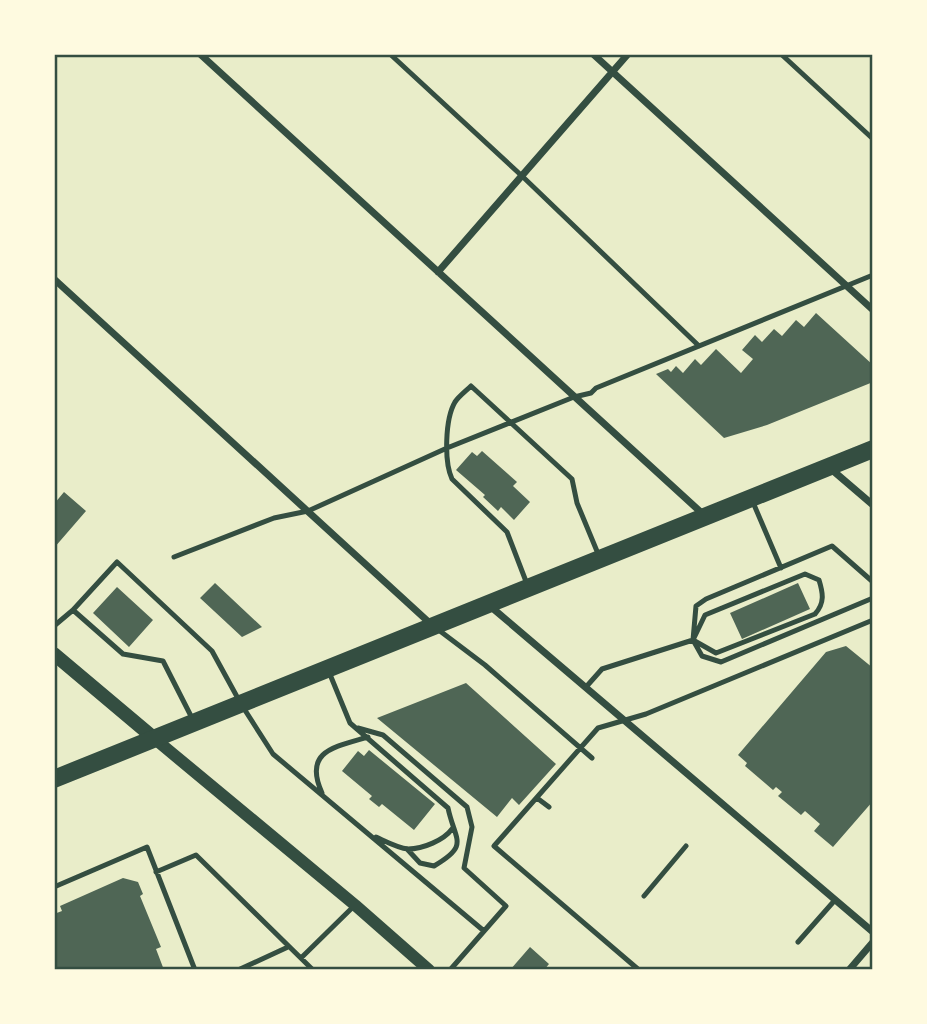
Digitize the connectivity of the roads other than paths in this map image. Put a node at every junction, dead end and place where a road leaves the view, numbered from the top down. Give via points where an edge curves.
1 (200, 54) edge
2 (390, 54) edge
3 (593, 54) edge
4 (628, 54) edge
5 (781, 54) edge
6 (612, 72) junction
7 (873, 139) edge
8 (522, 176) junction
9 (438, 272) junction
10 (873, 275) edge
11 (54, 279) edge
12 (846, 286) junction
13 (873, 310) edge
14 (699, 346) junction
15 (574, 397) junction
16 (511, 423) junction
17 (447, 448) junction
18 (873, 449) edge
19 (828, 467) junction
20 (751, 498) junction
21 (873, 505) edge
22 (307, 511) junction
23 (705, 516) junction
24 (174, 557) dead end
25 (600, 559) junction
26 (781, 568) junction
27 (873, 582) edge
28 (529, 588) junction
29 (873, 598) edge
30 (488, 604) junction
31 (73, 610) junction
32 (873, 620) edge
33 (54, 626) edge
34 (434, 626) junction
35 (694, 640) junction
36 (54, 654) edge
37 (328, 669) junction
38 (586, 687) junction
39 (241, 704) junction
40 (624, 720) junction
41 (194, 723) junction
42 (358, 728) junction
43 (368, 737) junction
44 (155, 739) junction
45 (581, 747) junction
46 (592, 758) dead end
47 (54, 779) edge
48 (323, 795) junction
49 (537, 798) junction
50 (549, 807) dead end
51 (452, 829) junction
52 (371, 835) junction
53 (686, 846) dead end
54 (407, 849) junction
55 (156, 872) junction
56 (54, 887) edge
57 (644, 896) dead end
58 (835, 900) junction
59 (355, 905) junction
60 (484, 931) junction
61 (873, 932) edge
62 (798, 942) dead end
63 (873, 942) edge
64 (288, 947) junction
65 (300, 958) junction
66 (195, 970) edge
67 (238, 970) edge
68 (313, 970) edge
69 (429, 970) edge
70 (450, 970) edge
71 (639, 970) edge
72 (849, 970) edge

1 - 9 street
2 - 8 lane
3 - 6 street
4 - 6 street
5 - 7 lane
6 - 8 street
6 - 12 street
8 - 9 street
8 - 14 lane
9 - 15 street
10 - 12 lane
11 - 22 street
12 - 13 street
12 - 14 lane
14 - 15 lane
15 - 16 lane
15 - 23 street
16 - 17 lane
16 - 17 lane via 471,386 449,415
16 - 25 lane via 572,479
17 - 22 lane
17 - 28 lane via 452,479 506,532
18 - 19 main road
19 - 20 main road
19 - 21 street
20 - 23 main road
20 - 26 lane
22 - 24 lane
22 - 34 street
23 - 25 main road
25 - 28 main road
26 - 27 lane via 832,546
26 - 35 lane via 696,606
28 - 30 main road
29 - 35 lane via 722,662 702,656
30 - 34 main road
30 - 38 street
31 - 33 lane
31 - 39 lane via 117,562 212,651
31 - 41 lane via 123,654 163,661
32 - 40 lane
34 - 37 main road
34 - 45 lane
35 - 35 lane via 716,653 815,614 824,593 818,580 805,574 705,615
35 - 38 lane via 602,669
36 - 44 main road
37 - 39 main road
37 - 42 lane via 350,723
38 - 40 street
39 - 41 main road
39 - 48 lane via 274,754
40 - 45 lane via 598,728
40 - 58 street
41 - 44 main road
42 - 43 lane
42 - 60 lane via 383,735 467,807 472,827 464,868 506,906
43 - 48 lane via 322,754 315,765
43 - 51 lane via 448,808
44 - 47 main road
44 - 59 street
45 - 46 lane
45 - 49 lane
48 - 52 lane
49 - 50 lane
49 - 71 lane via 494,846
51 - 54 lane via 446,837
51 - 54 lane via 458,845 434,866 420,863
52 - 54 lane
52 - 60 lane
53 - 57 lane
55 - 56 lane via 147,847
55 - 64 lane via 196,855
55 - 66 lane
58 - 61 street
58 - 62 lane
59 - 65 lane
59 - 69 street
60 - 70 lane
63 - 72 street
64 - 65 lane
64 - 67 lane
65 - 68 lane

